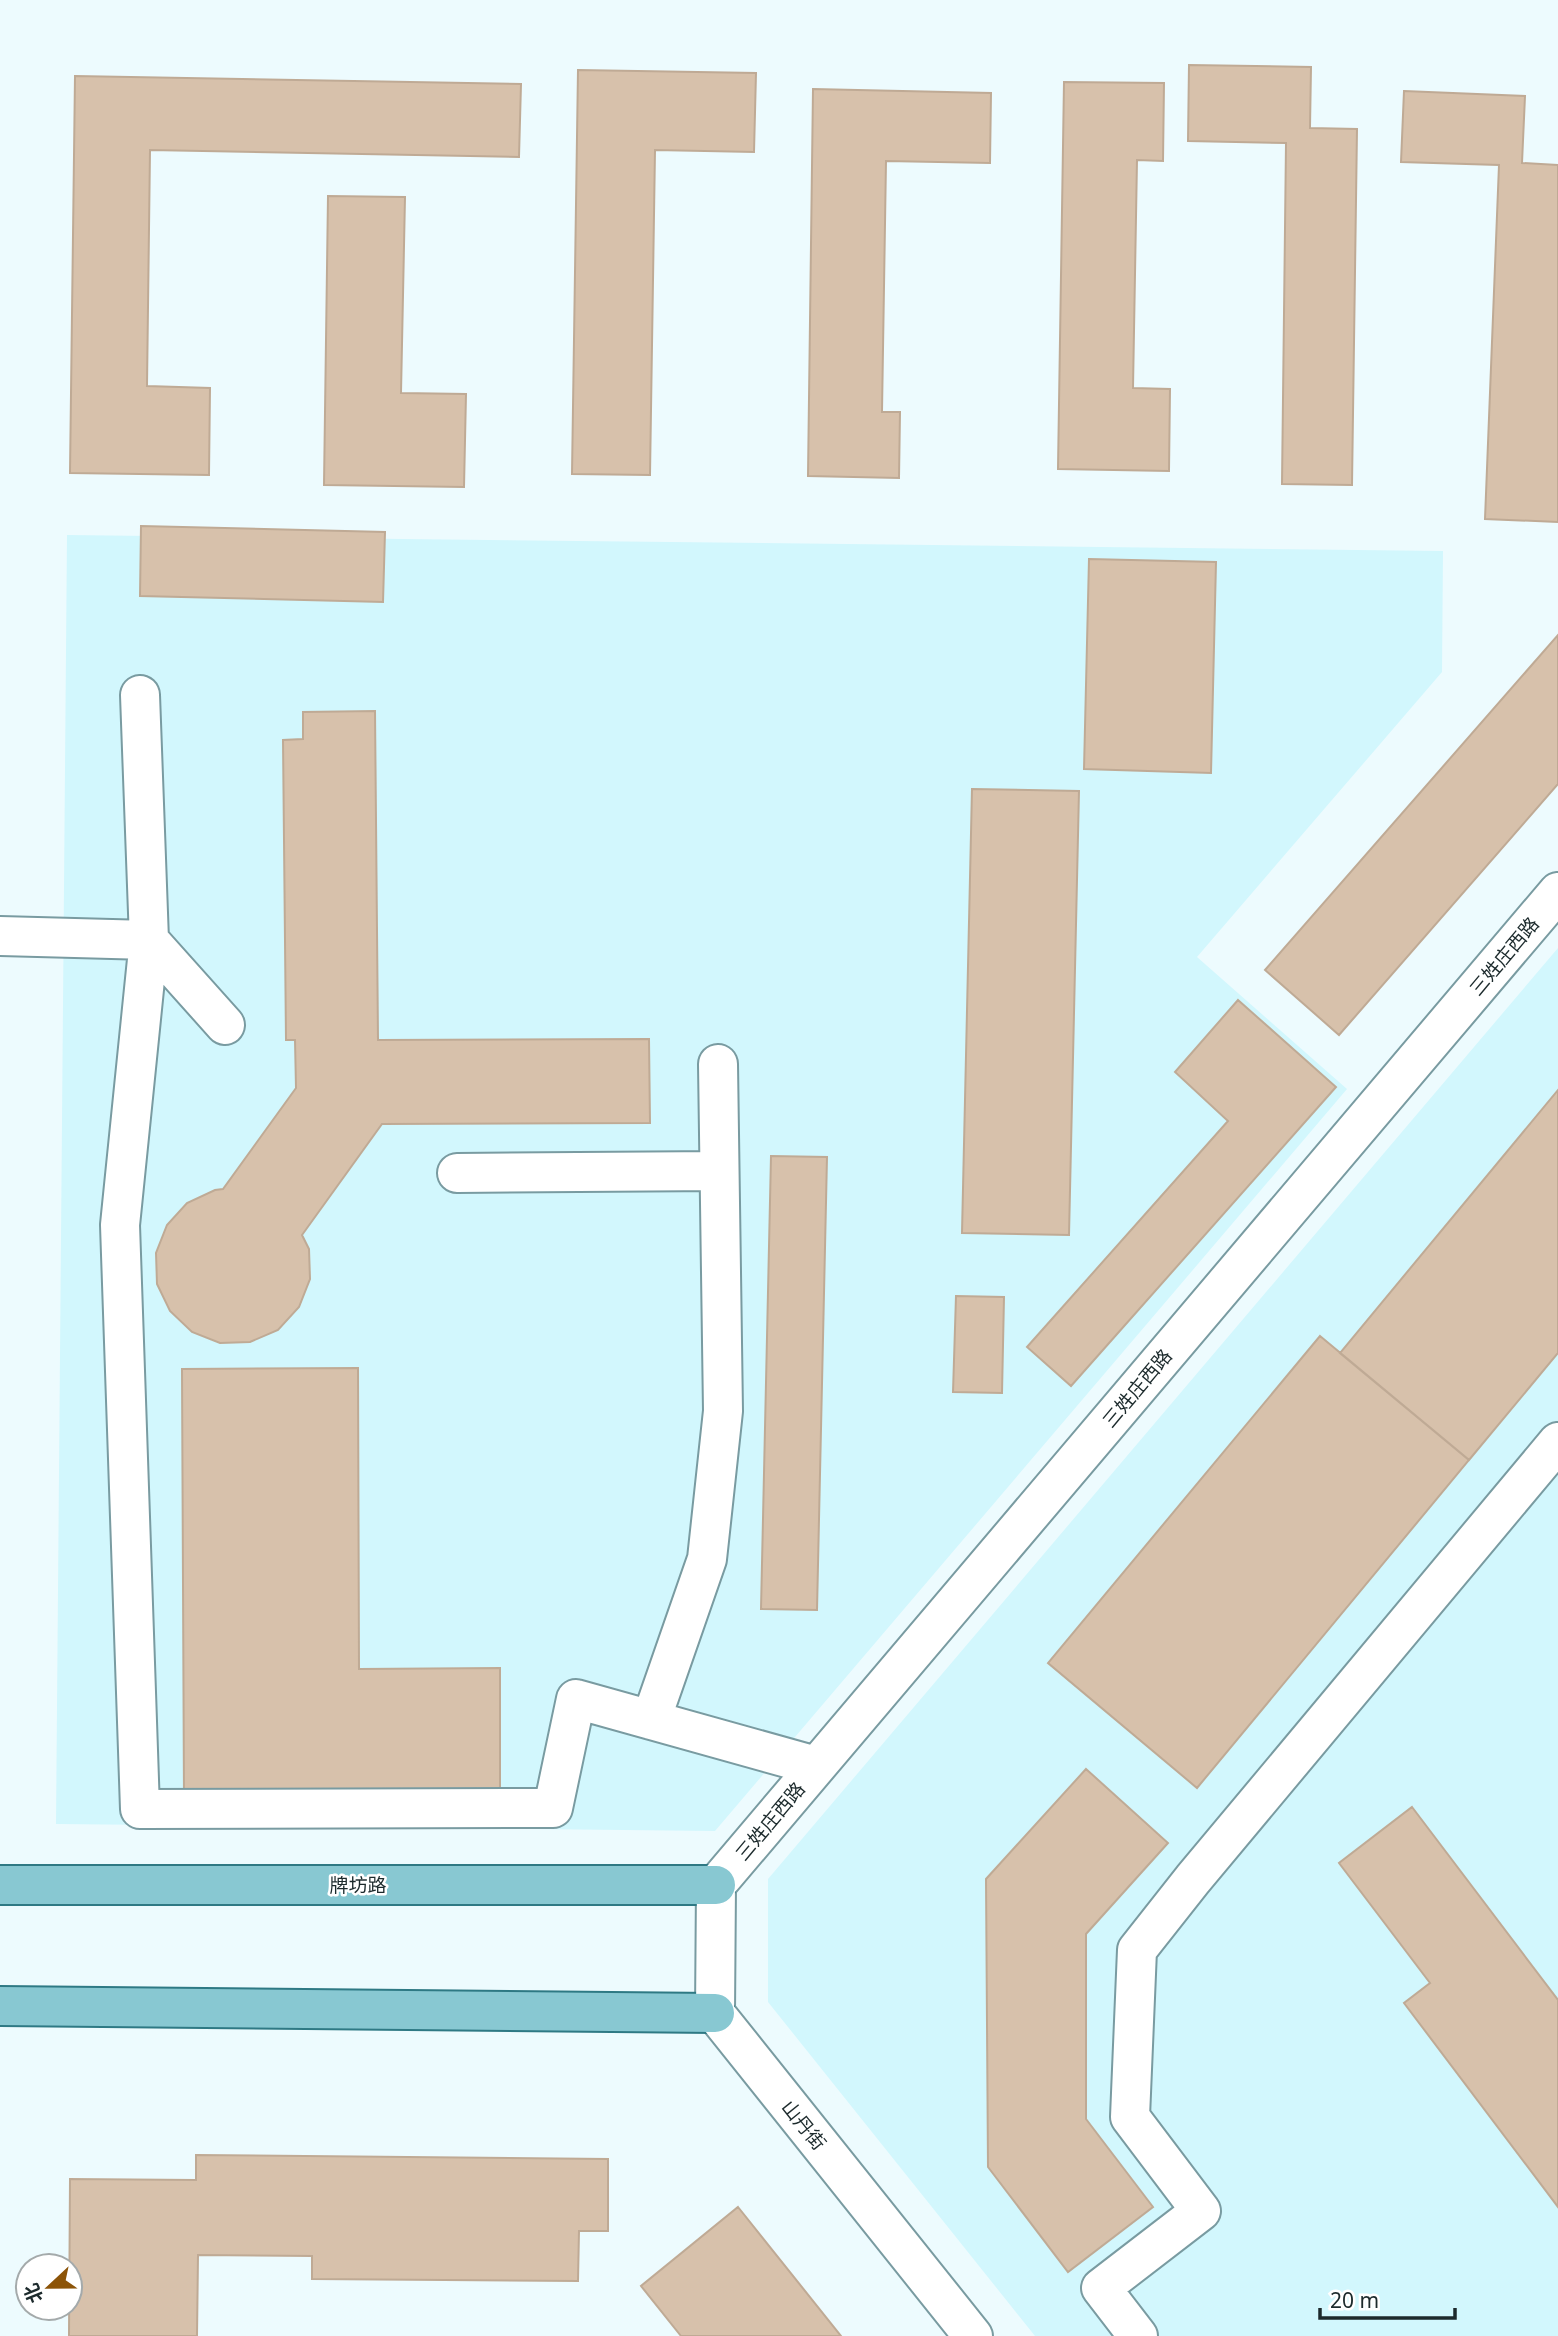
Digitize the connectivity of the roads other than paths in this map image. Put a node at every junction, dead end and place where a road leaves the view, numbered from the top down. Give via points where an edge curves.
1 (140, 695) dead end
2 (1558, 892) edge
3 (0, 936) edge
4 (149, 940) junction
5 (225, 1025) dead end
6 (718, 1064) dead end
7 (719, 1171) junction
8 (457, 1173) dead end
9 (1558, 1442) edge
10 (651, 1720) junction
11 (816, 1766) junction
12 (0, 1885) edge
13 (716, 1885) junction
14 (0, 2006) edge
15 (715, 2013) junction
16 (973, 2336) edge
17 (1138, 2336) edge

1 - 4 street
2 - 11 street, 三姓庄西路
3 - 4 street
4 - 5 street
4 - 10 street via 120,1225 140,1809 553,1808 576,1699
6 - 7 street
7 - 8 street
7 - 10 street via 723,1411 706,1559
9 - 17 street via 1137,1950 1130,2117 1201,2211 1101,2288
10 - 11 street
11 - 13 street, 三姓庄西路
12 - 13 main road, 牌坊路
13 - 15 street
14 - 15 main road
15 - 16 street, 山丹街

